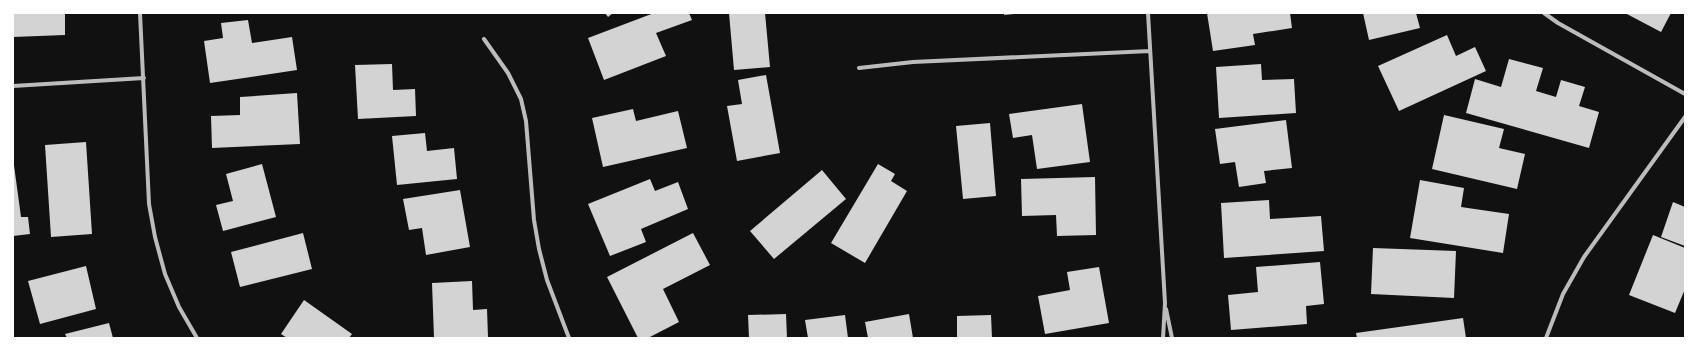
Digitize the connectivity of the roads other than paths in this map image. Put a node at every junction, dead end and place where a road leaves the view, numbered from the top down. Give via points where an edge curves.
1 (140, 13) edge
2 (1148, 13) edge
3 (1544, 13) edge
4 (484, 39) dead end
5 (1150, 51) junction
6 (859, 68) dead end
7 (144, 78) junction
8 (13, 86) edge
9 (1685, 94) edge
10 (1685, 117) edge
11 (1165, 302) junction
12 (197, 338) edge
13 (569, 338) edge
14 (1163, 338) edge
15 (1172, 338) edge
16 (1547, 338) edge

1 - 7 street
2 - 5 street
3 - 9 street
4 - 13 street via 508,73 520,99 526,121 534,220 539,249 547,280
5 - 6 street via 913,62
5 - 11 street
7 - 8 street
7 - 12 street via 149,204 155,238 165,274 179,307
10 - 16 street via 1584,257 1563,294
11 - 14 street
11 - 15 street

